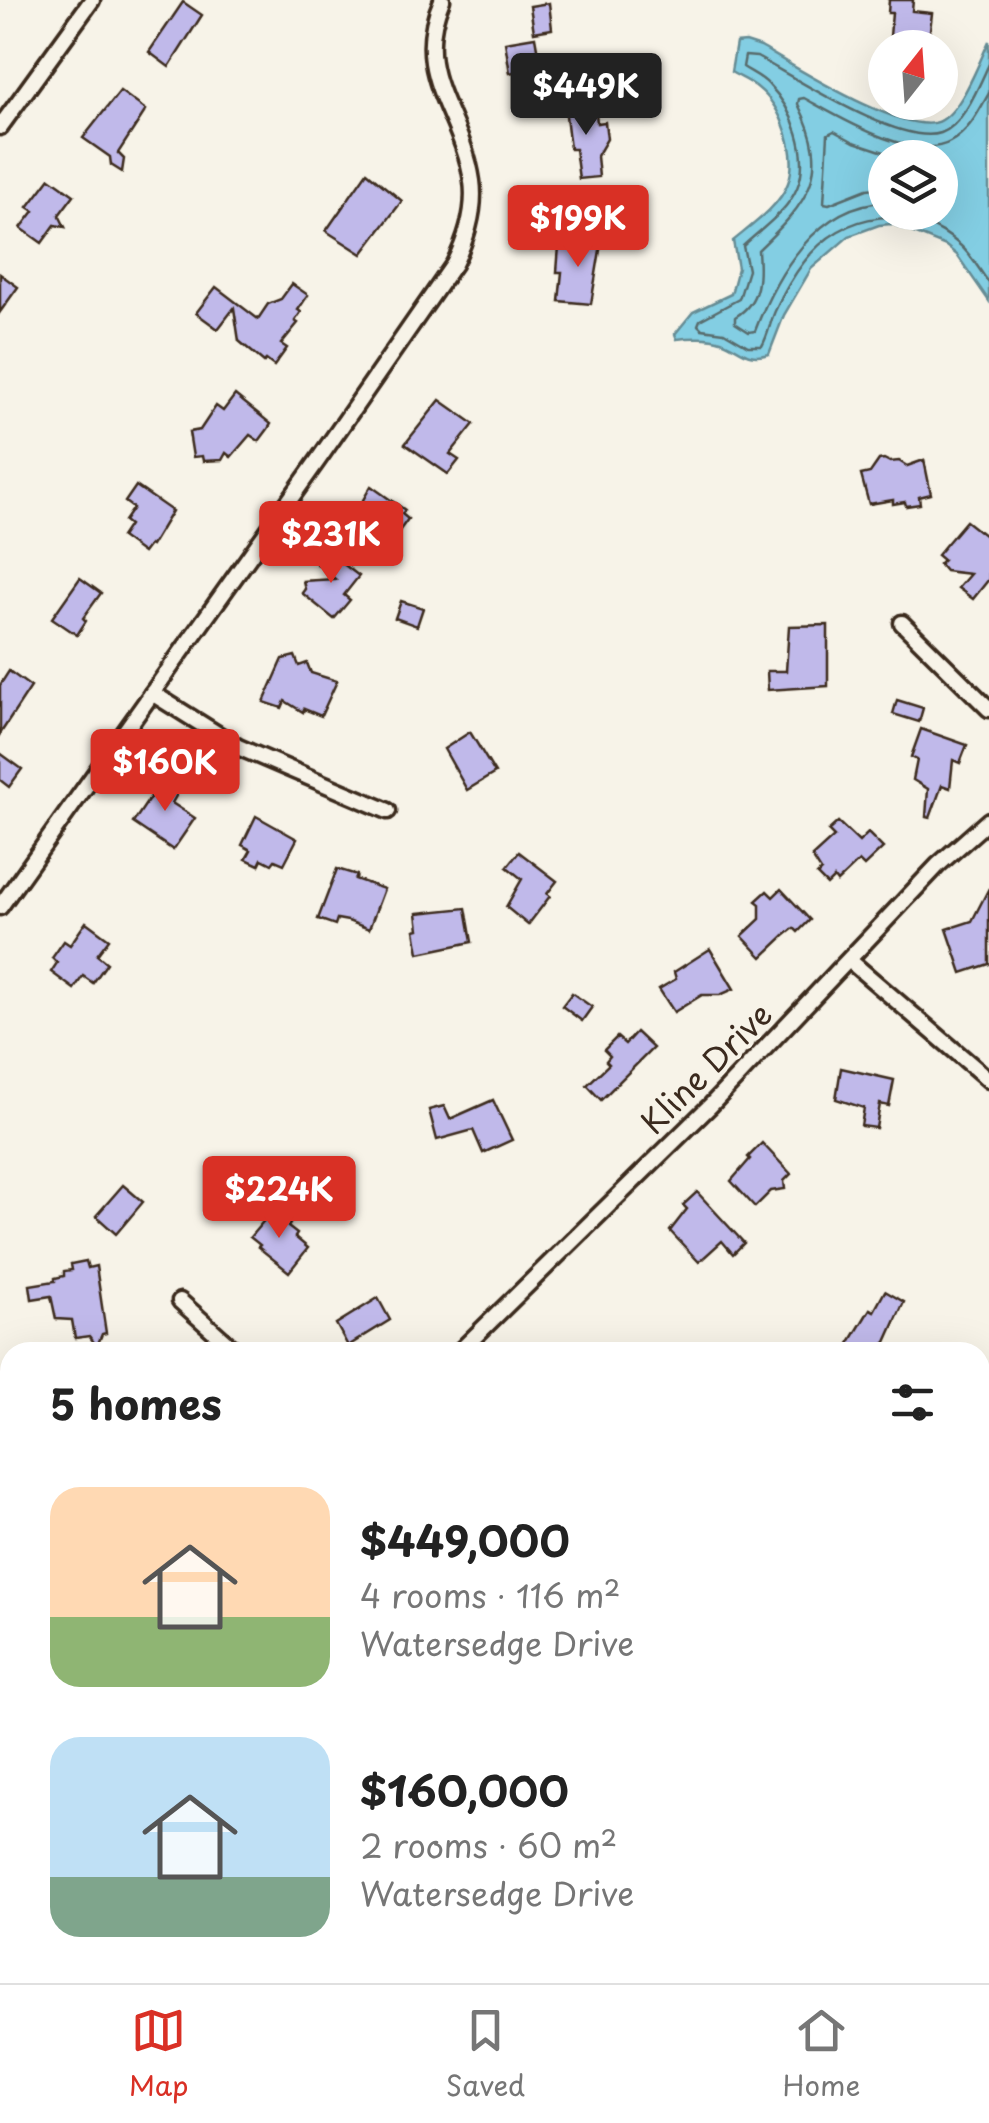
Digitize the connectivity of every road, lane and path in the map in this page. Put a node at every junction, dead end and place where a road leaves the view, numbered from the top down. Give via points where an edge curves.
1 (92, 0) edge
2 (442, 0) edge
3 (0, 127) edge
4 (902, 623) dead end
5 (152, 693) junction
6 (989, 709) edge
7 (388, 811) dead end
8 (989, 820) edge
9 (0, 906) edge
10 (849, 960) junction
11 (989, 1080) edge
12 (180, 1301) dead end
13 (226, 1342) edge
14 (469, 1342) edge

1 - 3 street
2 - 5 street via 430,53 472,178 464,244
4 - 6 street
5 - 7 street via 238,746
5 - 9 street
8 - 10 street, Kline Drive
10 - 11 street
10 - 14 street, Kline Drive
12 - 13 street

